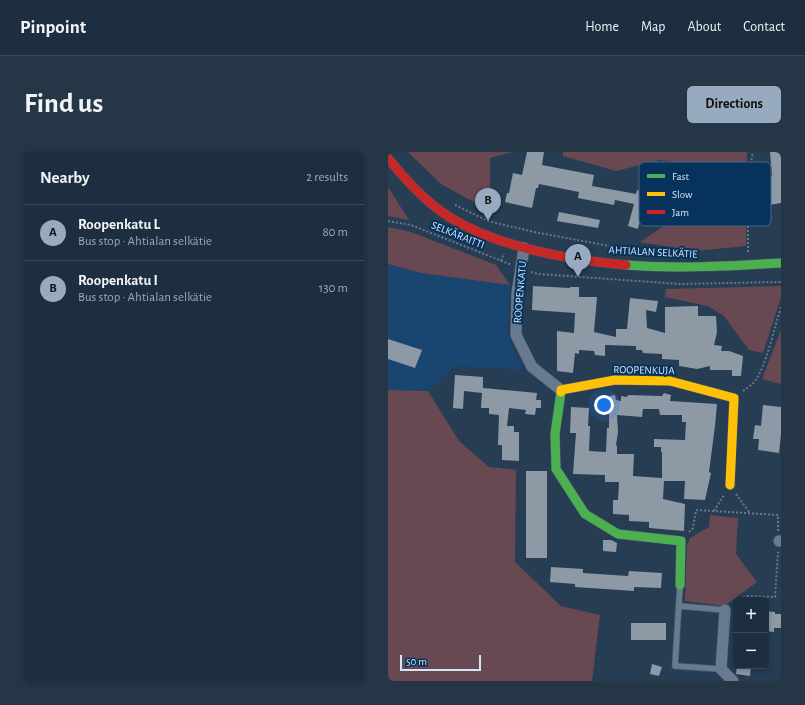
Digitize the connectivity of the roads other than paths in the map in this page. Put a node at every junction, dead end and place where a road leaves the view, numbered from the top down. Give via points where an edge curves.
1 (388, 158) edge
2 (524, 248) junction
3 (781, 263) edge
4 (561, 390) junction
5 (730, 485) road end
6 (680, 585) joint
7 (679, 606) junction
8 (725, 610) joint
9 (721, 669) junction
10 (733, 681) edge

1 - 2 street, AHTIALAN SELKÄTIE via 401,176 425,199 452,219
2 - 3 street, AHTIALAN SELKÄTIE via 642,266 693,267
2 - 4 street, ROOPENKATU via 517,293 516,335 532,367
4 - 5 street, ROOPENKUJA via 615,380 670,381 734,398
4 - 6 street via 554,434 556,469 585,514 618,534 681,541
6 - 7 lane
7 - 8 lane
7 - 9 lane via 675,666
8 - 9 street
9 - 10 street

